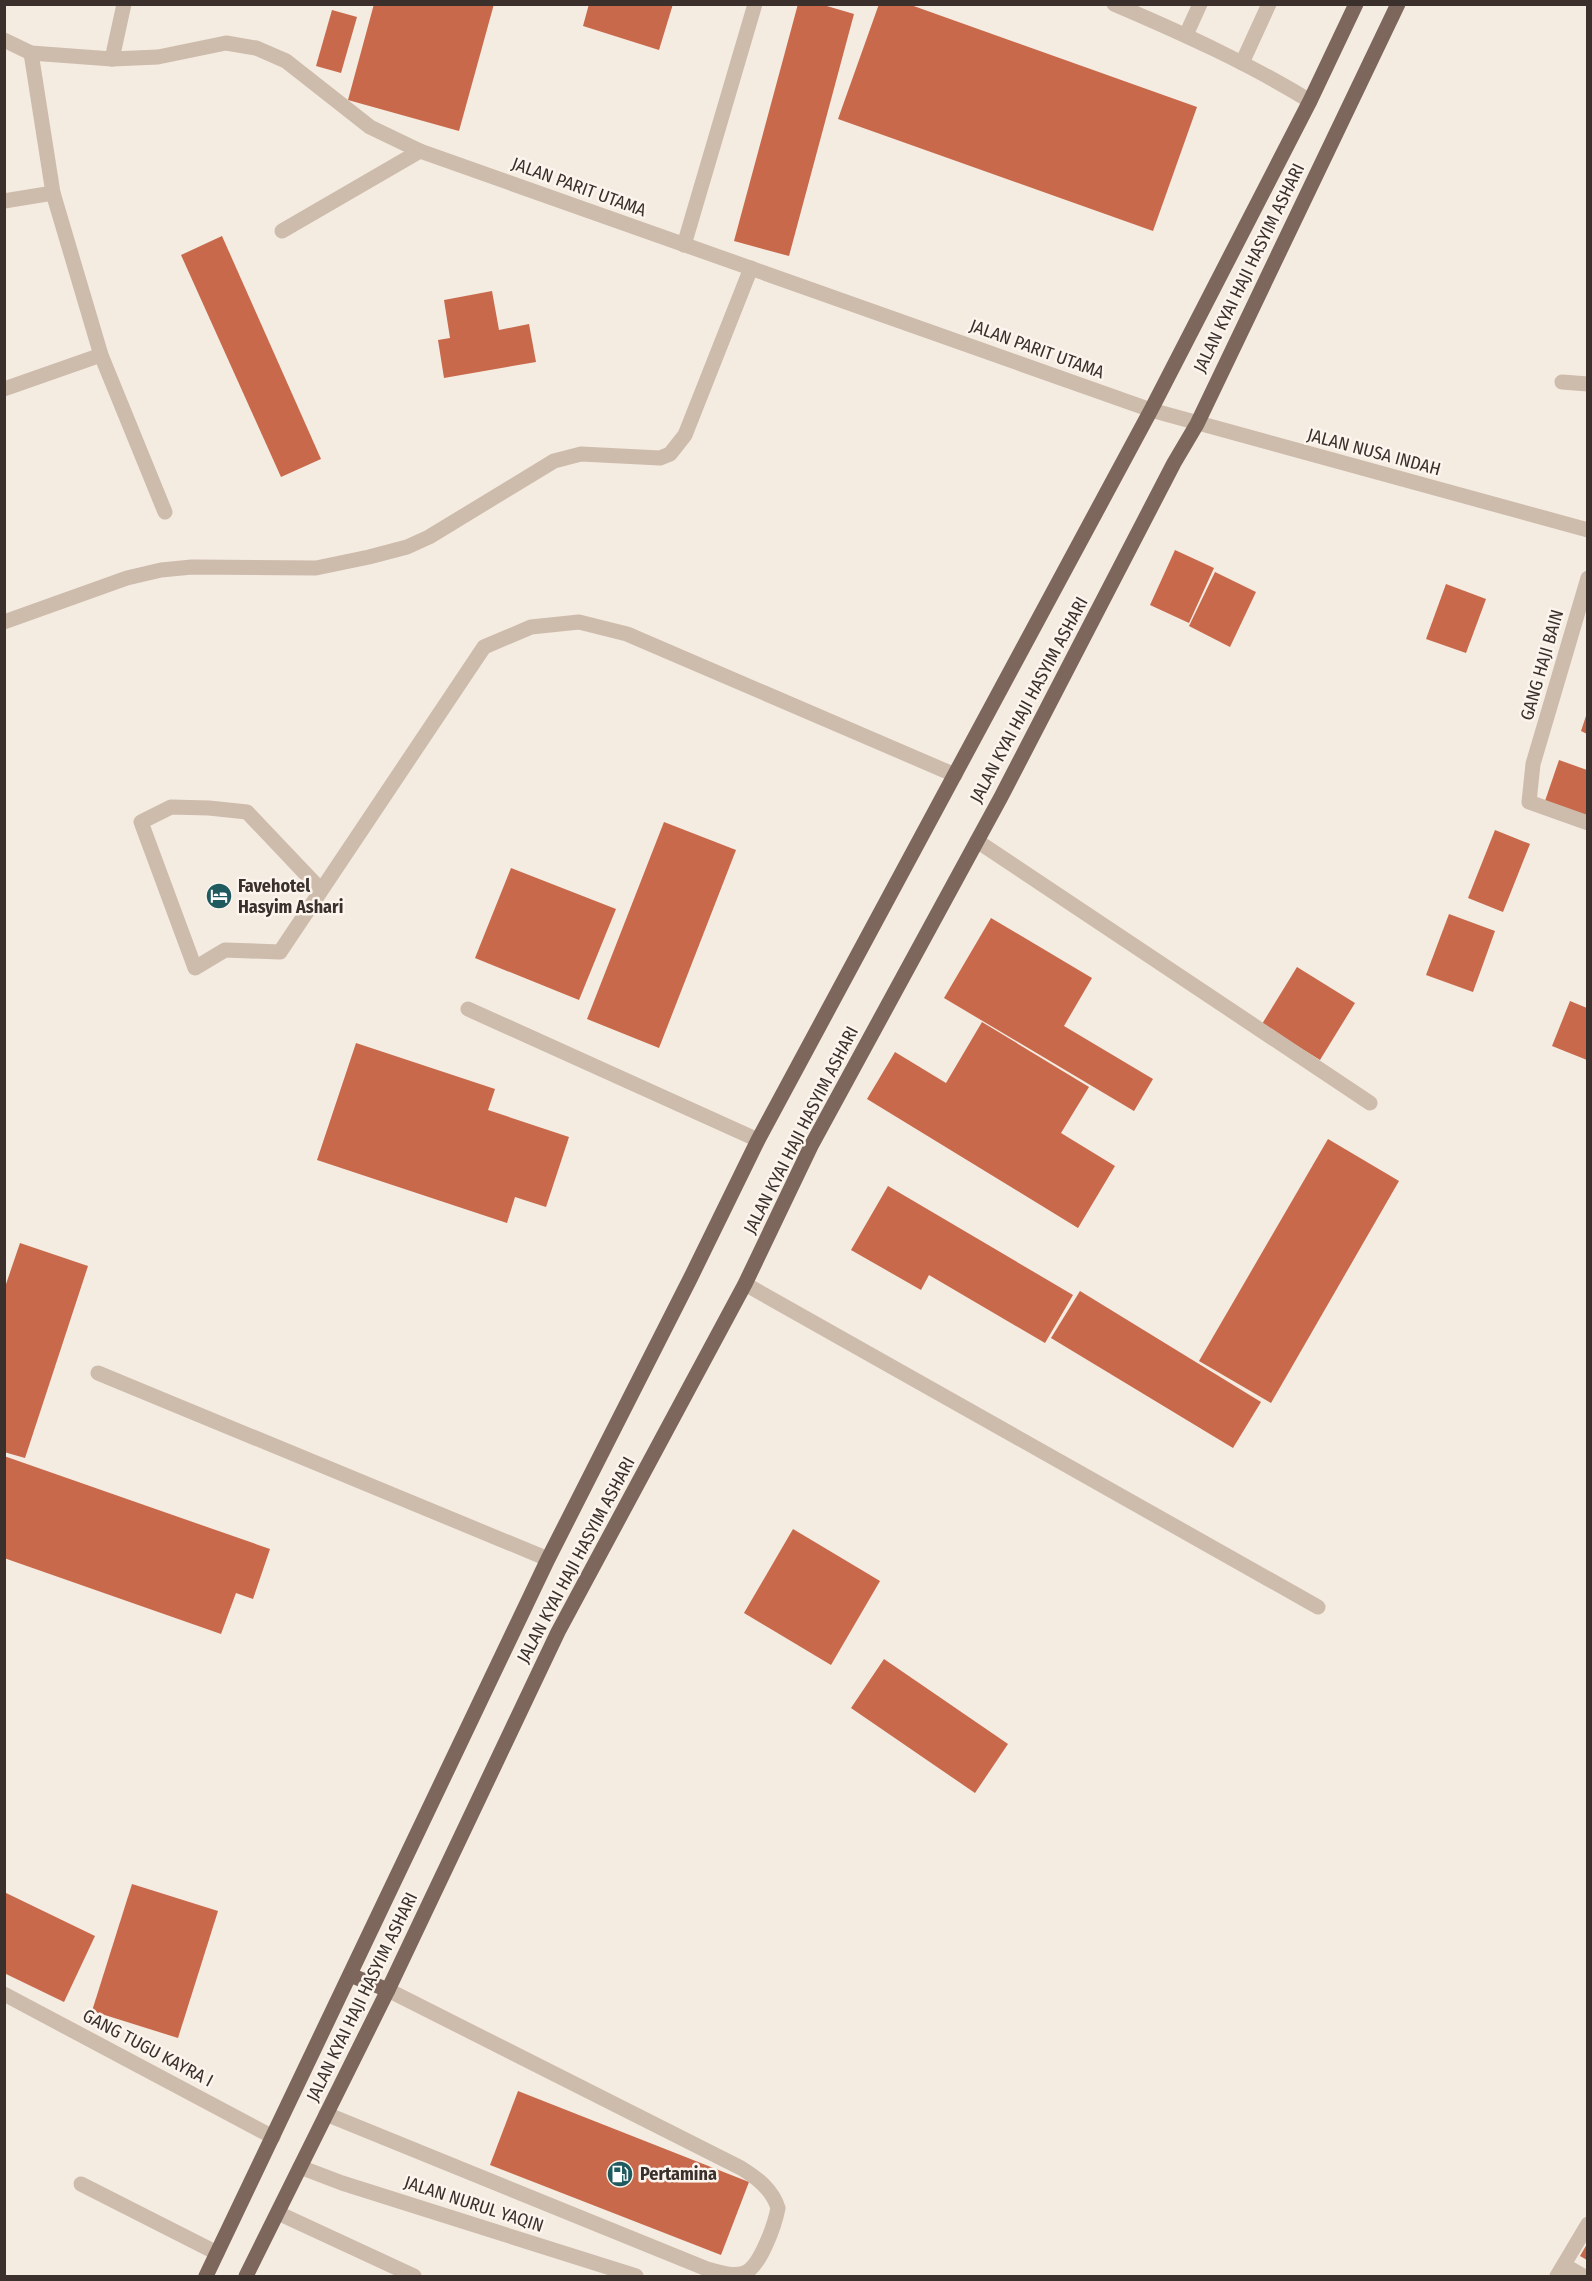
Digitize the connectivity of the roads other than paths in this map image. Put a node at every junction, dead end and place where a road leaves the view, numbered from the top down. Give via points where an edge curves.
1 (124, 4) edge
2 (755, 4) edge
3 (1114, 4) edge
4 (1200, 4) edge
5 (1269, 4) edge
6 (1356, 4) edge
7 (1398, 4) edge
8 (1186, 35) junction
9 (4, 40) edge
10 (31, 53) junction
11 (112, 59) junction
12 (1242, 63) junction
13 (1310, 101) junction
14 (420, 151) junction
15 (53, 193) junction
16 (4, 201) edge
17 (282, 231) dead end
18 (684, 245) junction
19 (751, 267) junction
20 (101, 355) junction
21 (1562, 382) dead end
22 (1587, 384) edge
23 (4, 388) edge
24 (1151, 410) junction
25 (1197, 424) junction
26 (165, 512) dead end
27 (1587, 530) edge
28 (1587, 578) edge
29 (4, 622) edge
30 (955, 775) junction
31 (1587, 823) edge
32 (976, 841) junction
33 (321, 890) junction
34 (468, 1009) dead end
35 (1370, 1103) dead end
36 (758, 1140) junction
37 (745, 1284) junction
38 (98, 1373) dead end
39 (548, 1559) junction
40 (1318, 1607) dead end
41 (350, 1975) junction
42 (388, 1990) junction
43 (4, 1994) edge
44 (326, 2114) junction
45 (273, 2137) junction
46 (300, 2167) junction
47 (81, 2184) dead end
48 (278, 2213) junction
49 (1587, 2224) edge
50 (217, 2253) junction
51 (1561, 2271) edge
52 (206, 2277) edge
53 (246, 2277) edge
54 (414, 2277) edge
55 (636, 2277) edge
56 (1583, 2277) edge

1 - 11 street
2 - 18 street
3 - 8 street
4 - 8 street
5 - 12 street
6 - 13 main road, JALAN KYAI HAJI HASYIM ASHARI
7 - 25 main road, JALAN KYAI HAJI HASYIM ASHARI
8 - 12 street
9 - 10 street, JALAN PARIT UTAMA
10 - 11 street, JALAN PARIT UTAMA
10 - 15 street
11 - 14 street, JALAN PARIT UTAMA via 158,57 226,43 256,48 286,62 370,127
12 - 13 street
13 - 24 main road, JALAN KYAI HAJI HASYIM ASHARI
14 - 17 street
14 - 18 street, JALAN PARIT UTAMA
15 - 16 street
15 - 20 street
18 - 19 street, JALAN PARIT UTAMA
19 - 24 street, JALAN PARIT UTAMA
19 - 29 street via 685,435 670,454 649,458 568,456 544,466 429,537 369,557 316,568 161,570 127,578
20 - 23 street
20 - 26 street
21 - 22 street
24 - 25 street, JALAN NUSA INDAH
24 - 30 main road, JALAN KYAI HAJI HASYIM ASHARI
25 - 27 street, JALAN NUSA INDAH
25 - 32 main road, JALAN KYAI HAJI HASYIM ASHARI
28 - 31 street, GANG HAJI BAIN via 1533,764 1528,802
30 - 33 street via 627,634 579,622 531,627 484,647
30 - 36 main road, JALAN KYAI HAJI HASYIM ASHARI
32 - 35 street
32 - 37 main road, JALAN KYAI HAJI HASYIM ASHARI via 811,1146
33 - 33 street via 280,952 225,950 195,969 141,822 171,807 248,812
34 - 36 street
36 - 39 main road, JALAN KYAI HAJI HASYIM ASHARI
37 - 40 street
37 - 42 main road, JALAN KYAI HAJI HASYIM ASHARI via 558,1632
38 - 39 street
39 - 41 main road, JALAN KYAI HAJI HASYIM ASHARI
41 - 42 main road
41 - 45 main road, JALAN KYAI HAJI HASYIM ASHARI
42 - 44 main road, JALAN KYAI HAJI HASYIM ASHARI
42 - 44 street via 755,2177 778,2208 761,2254 753,2269 743,2274 707,2269
43 - 45 street, GANG TUGU KAYRA I
44 - 46 main road, JALAN KYAI HAJI HASYIM ASHARI
45 - 50 main road, JALAN KYAI HAJI HASYIM ASHARI
46 - 48 main road, JALAN KYAI HAJI HASYIM ASHARI
46 - 55 street, JALAN NURUL YAQIN
47 - 50 street
48 - 53 main road, JALAN KYAI HAJI HASYIM ASHARI
48 - 54 street
49 - 51 street
50 - 52 main road, JALAN KYAI HAJI HASYIM ASHARI
51 - 56 street

